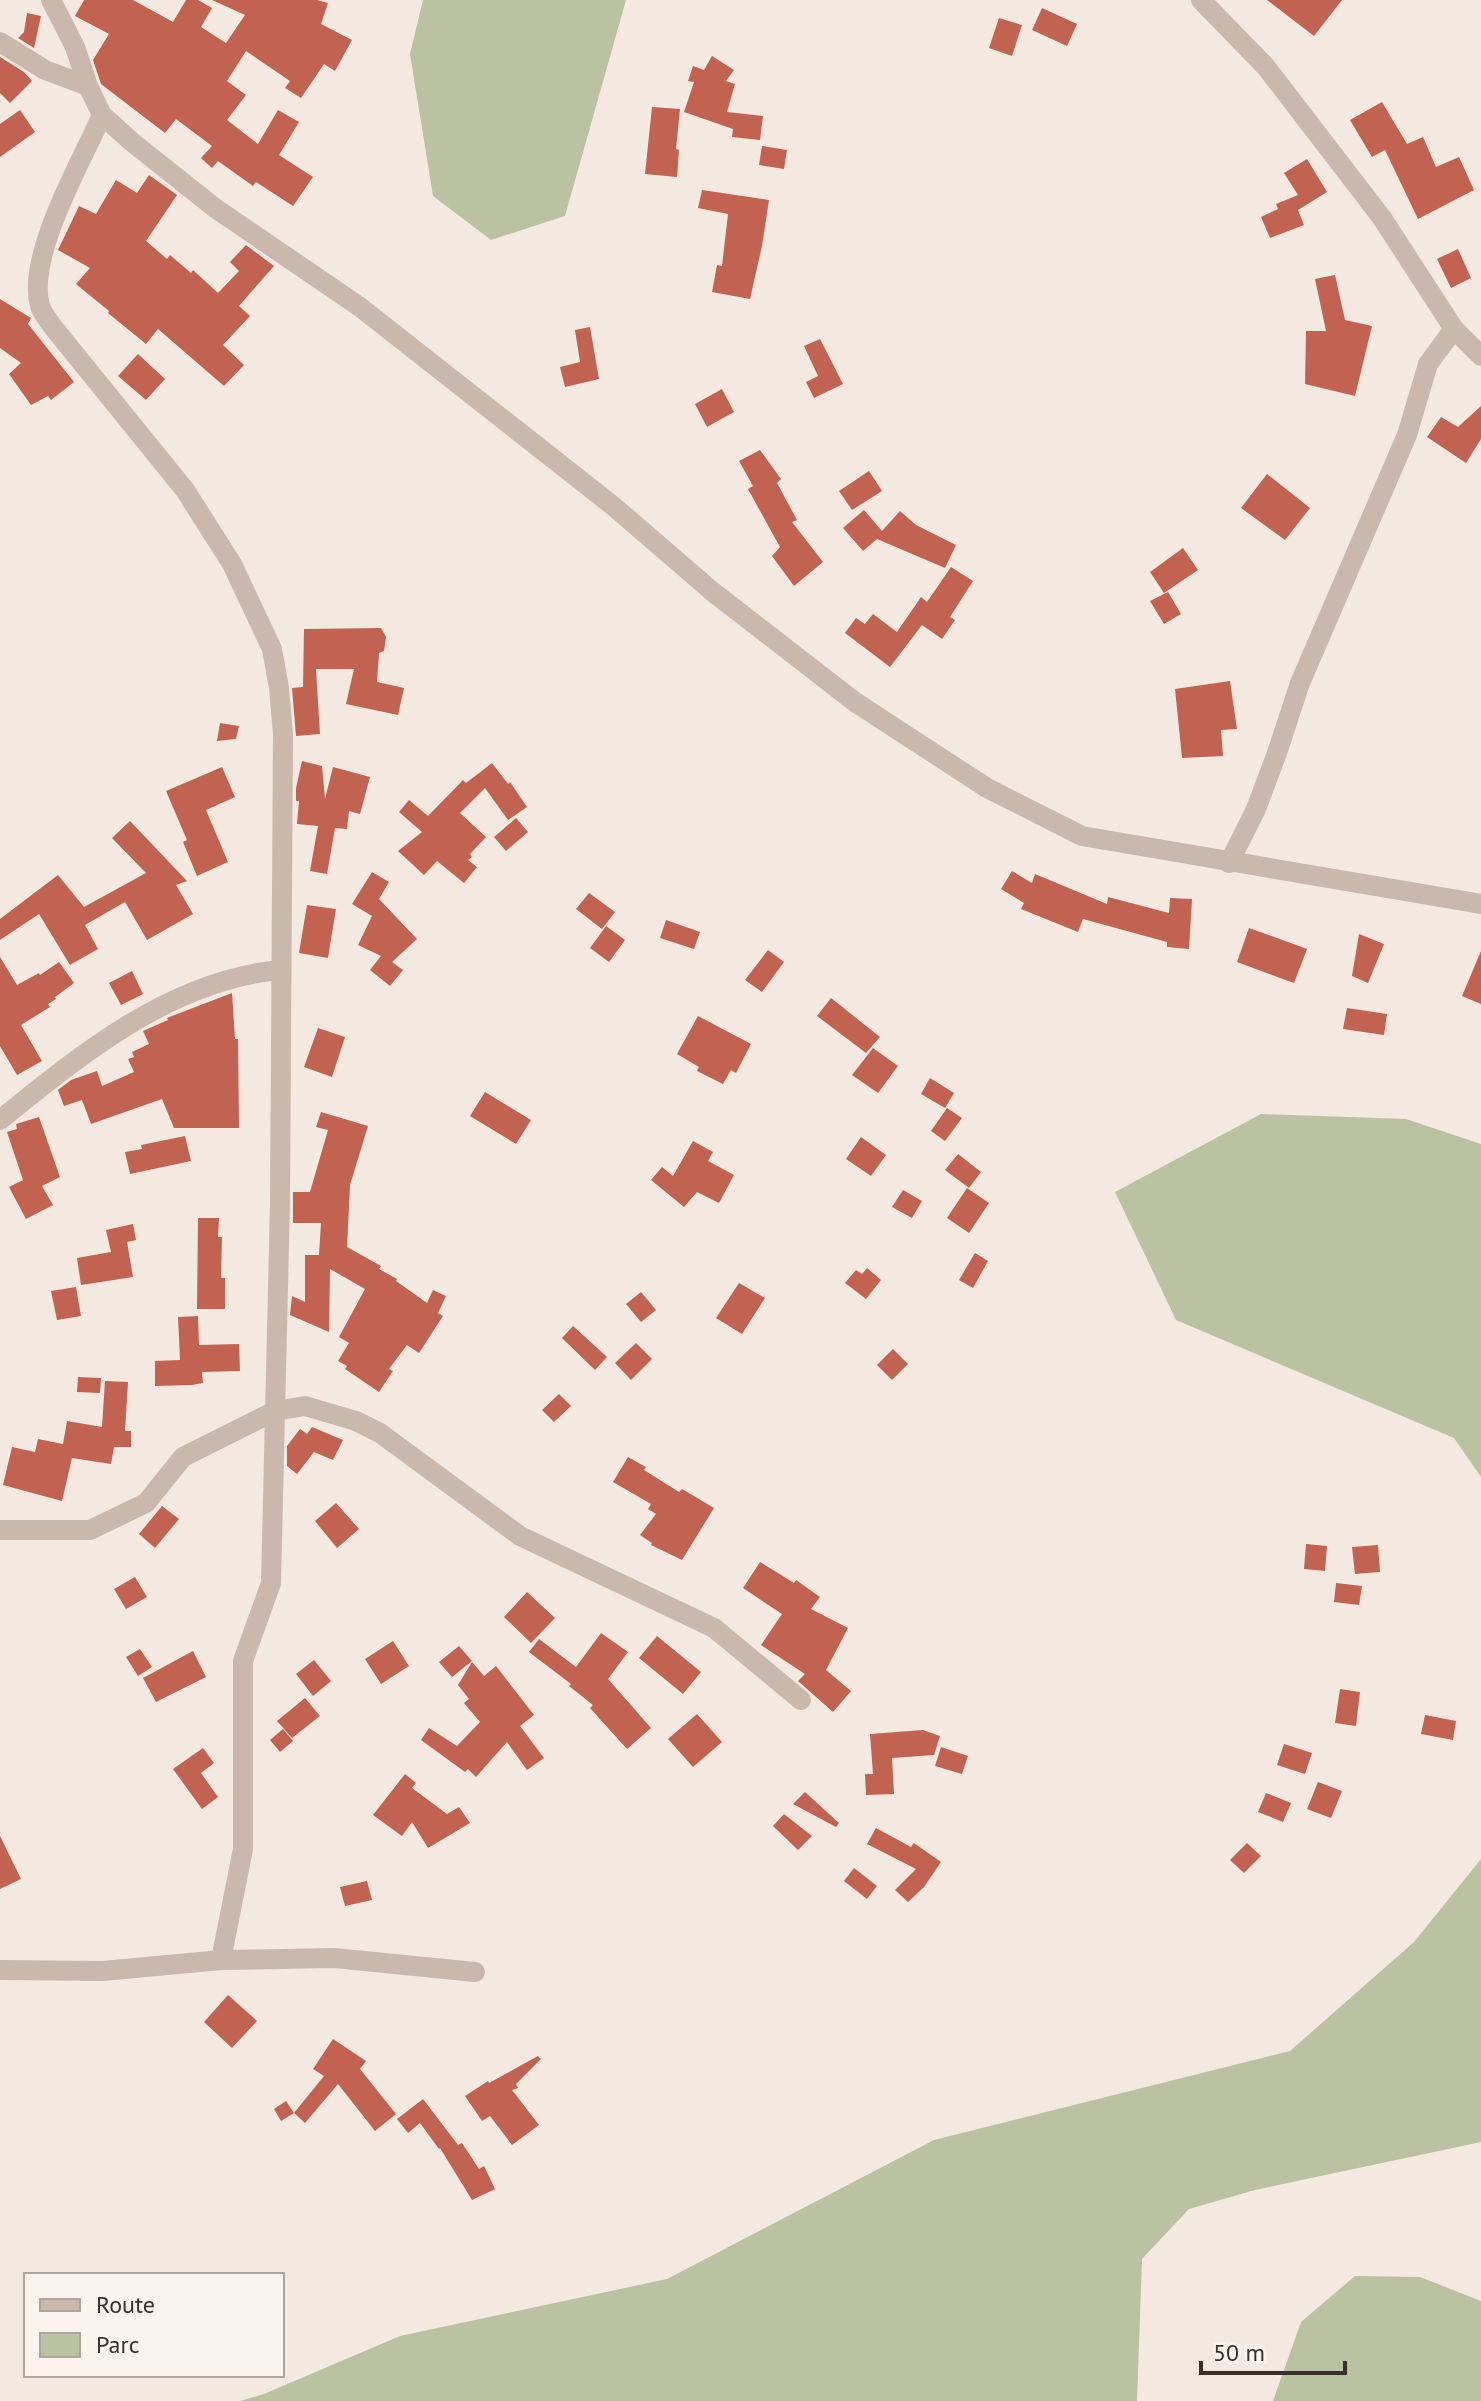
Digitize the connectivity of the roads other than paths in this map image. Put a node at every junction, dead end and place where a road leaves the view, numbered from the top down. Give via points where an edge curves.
1 (51, 0) edge
2 (1201, 0) edge
3 (0, 42) edge
4 (88, 86) junction
5 (102, 115) junction
6 (1454, 329) junction
7 (1481, 356) edge
8 (1229, 863) junction
9 (1481, 904) edge
10 (281, 970) junction
11 (0, 1120) edge
12 (275, 1411) junction
13 (0, 1530) edge
14 (801, 1700) dead end
15 (221, 1960) junction
16 (0, 1970) edge
17 (475, 1972) dead end

1 - 4 street
2 - 6 street via 1266,67 1372,205
3 - 4 street via 45,70
4 - 5 street
5 - 8 street via 215,208 360,307 855,702 987,788 1082,836
5 - 10 street via 46,242 40,306 185,490 232,564 272,649 283,734
6 - 7 street
6 - 8 street via 1428,364 1407,435 1300,683 1256,809
8 - 9 street
10 - 11 street via 211,983 146,1013
10 - 12 street
12 - 13 street via 183,1457 146,1503 90,1530
12 - 14 street via 305,1406 380,1433 520,1536 714,1628
12 - 15 street via 271,1583 243,1661 243,1849
15 - 16 street via 103,1971
15 - 17 street via 334,1958

